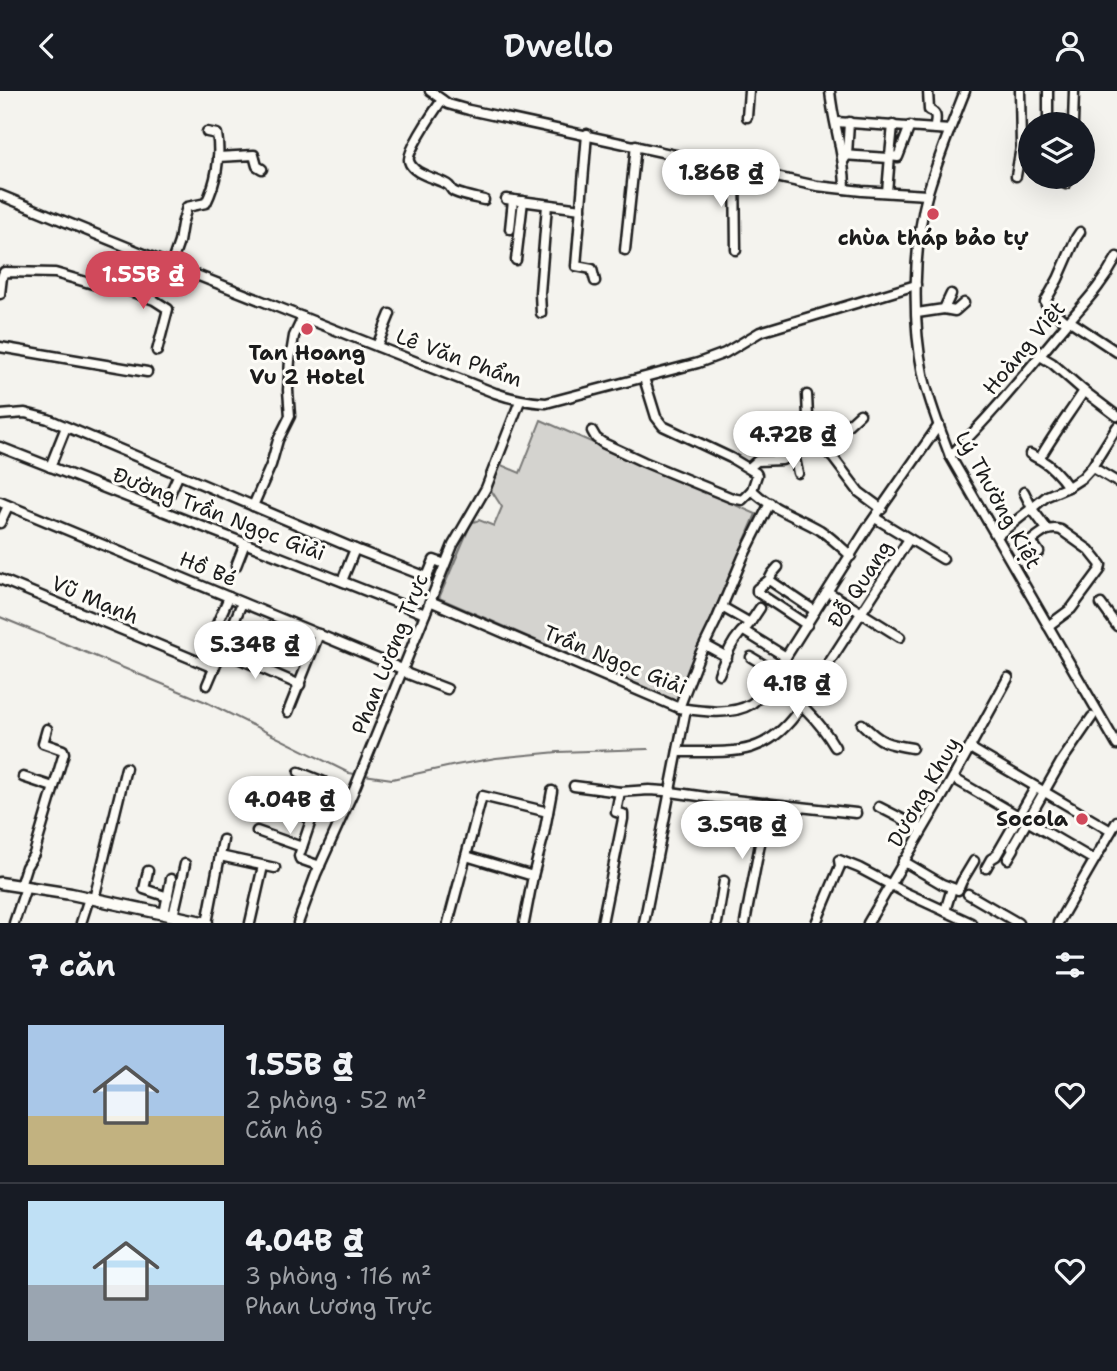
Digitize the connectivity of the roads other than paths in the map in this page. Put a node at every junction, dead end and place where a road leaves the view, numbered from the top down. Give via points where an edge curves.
1 (430, 91) edge
2 (749, 91) edge
3 (830, 91) edge
4 (928, 91) edge
5 (965, 91) edge
6 (1020, 91) edge
7 (1048, 91) edge
8 (1074, 91) edge
9 (442, 100) junction
10 (1048, 112) edge
11 (1073, 112) edge
12 (747, 117) dead end
13 (836, 122) junction
14 (849, 122) junction
15 (893, 125) junction
16 (910, 126) junction
17 (935, 128) junction
18 (950, 130) junction
19 (207, 132) dead end
20 (587, 134) junction
21 (636, 145) junction
22 (218, 157) junction
23 (844, 157) junction
24 (892, 157) junction
25 (735, 167) junction
26 (262, 169) dead end
27 (1016, 176) dead end
28 (845, 189) junction
29 (887, 192) junction
30 (0, 195) edge
31 (927, 195) junction
32 (484, 200) dead end
33 (523, 201) junction
34 (547, 205) junction
35 (581, 209) junction
36 (510, 229) dead end
37 (1080, 232) dead end
38 (625, 250) dead end
39 (736, 250) dead end
40 (1117, 257) edge
41 (516, 260) dead end
42 (171, 265) junction
43 (595, 281) dead end
44 (916, 285) junction
45 (0, 294) edge
46 (951, 294) dead end
47 (964, 303) dead end
48 (944, 309) junction
49 (541, 313) dead end
50 (917, 313) junction
51 (390, 314) dead end
52 (303, 317) junction
53 (1068, 322) junction
54 (377, 346) junction
55 (0, 347) edge
56 (157, 351) dead end
57 (1117, 352) edge
58 (1040, 356) junction
59 (147, 372) dead end
60 (644, 378) junction
61 (1084, 391) junction
62 (807, 395) dead end
63 (520, 401) junction
64 (860, 414) dead end
65 (0, 415) edge
66 (1117, 417) edge
67 (939, 425) junction
68 (1117, 426) edge
69 (66, 427) junction
70 (592, 431) dead end
71 (816, 441) junction
72 (0, 447) edge
73 (824, 450) junction
74 (794, 454) junction
75 (1030, 454) dead end
76 (950, 456) junction
77 (1040, 458) junction
78 (171, 465) dead end
79 (50, 467) junction
80 (1092, 467) junction
81 (749, 468) junction
82 (798, 473) dead end
83 (176, 475) junction
84 (1117, 482) edge
85 (1068, 487) junction
86 (752, 490) junction
87 (1024, 492) dead end
88 (770, 503) junction
89 (4, 504) edge
90 (253, 506) junction
91 (1033, 508) junction
92 (881, 509) junction
93 (162, 510) junction
94 (875, 518) junction
95 (0, 523) edge
96 (1047, 529) junction
97 (997, 536) junction
98 (909, 539) junction
99 (245, 543) junction
100 (355, 549) junction
101 (1039, 552) dead end
102 (851, 556) junction
103 (943, 559) dead end
104 (445, 564) junction
105 (236, 566) dead end
106 (779, 567) dead end
107 (0, 579) edge
108 (769, 580) junction
109 (342, 581) junction
110 (828, 592) junction
111 (229, 597) junction
112 (430, 601) junction
113 (242, 603) junction
114 (1101, 604) dead end
115 (722, 607) junction
116 (760, 608) dead end
117 (816, 611) junction
118 (425, 614) junction
119 (862, 614) junction
120 (750, 623) junction
121 (216, 624) dead end
122 (807, 625) junction
123 (1048, 626) junction
124 (1117, 627) edge
125 (744, 631) junction
126 (318, 634) junction
127 (900, 636) dead end
128 (705, 645) junction
129 (222, 651) junction
130 (727, 657) junction
131 (751, 657) dead end
132 (786, 657) junction
133 (215, 668) junction
134 (402, 669) junction
135 (776, 672) junction
136 (719, 674) dead end
137 (1008, 678) dead end
138 (769, 683) junction
139 (208, 685) dead end
140 (300, 685) junction
141 (447, 689) dead end
142 (802, 705) junction
143 (683, 708) junction
144 (288, 712) dead end
145 (1092, 717) dead end
146 (862, 724) dead end
147 (47, 729) dead end
148 (1117, 745) edge
149 (835, 747) dead end
150 (912, 748) dead end
151 (970, 748) junction
152 (678, 752) junction
153 (126, 768) dead end
154 (299, 772) dead end
155 (23, 776) dead end
156 (953, 778) junction
157 (574, 786) dead end
158 (53, 787) junction
159 (552, 790) dead end
160 (1039, 790) junction
161 (620, 792) junction
162 (671, 792) junction
163 (247, 793) dead end
164 (767, 803) junction
165 (879, 807) dead end
166 (548, 812) junction
167 (856, 813) dead end
168 (1019, 816) junction
169 (311, 819) junction
170 (1028, 821) junction
171 (1117, 821) edge
172 (922, 829) junction
173 (257, 831) dead end
174 (1111, 831) junction
175 (223, 840) dead end
176 (302, 847) junction
177 (220, 856) junction
178 (466, 856) junction
179 (1008, 859) dead end
180 (1094, 860) junction
181 (903, 861) junction
182 (974, 861) dead end
183 (185, 864) dead end
184 (262, 866) junction
185 (320, 866) junction
186 (275, 868) dead end
187 (986, 868) dead end
188 (148, 871) dead end
189 (533, 876) junction
190 (171, 879) dead end
191 (724, 881) dead end
192 (0, 883) edge
193 (891, 885) junction
194 (23, 886) junction
195 (952, 888) junction
196 (968, 894) dead end
197 (167, 897) junction
198 (92, 898) junction
199 (945, 911) junction
200 (172, 917) edge
201 (14, 923) edge
202 (81, 923) edge
203 (206, 923) edge
204 (250, 923) edge
205 (298, 923) edge
206 (448, 923) edge
207 (523, 923) edge
208 (602, 923) edge
209 (644, 923) edge
210 (717, 923) edge
211 (745, 923) edge
212 (816, 923) edge
213 (868, 923) edge
214 (971, 923) edge
215 (1018, 923) edge
216 (1058, 923) edge

1 - 9 street
2 - 12 street
3 - 13 street
4 - 17 street
5 - 18 street, Lý Thường Kiệt
6 - 27 street via 1021,147
7 - 10 street
8 - 11 street
9 - 20 street via 469,110
9 - 32 street via 416,140 409,161 422,174 452,190
13 - 14 street
13 - 23 street
14 - 15 street
14 - 23 street
15 - 16 street
15 - 24 street
16 - 17 street
16 - 24 street
17 - 18 street
18 - 31 street, Lý Thường Kiệt
19 - 22 street via 217,134
20 - 21 street
20 - 35 street
21 - 25 street
21 - 38 street
22 - 26 street via 254,155
22 - 42 street via 208,201 187,207
23 - 24 street
23 - 28 street
24 - 29 street via 894,168
25 - 28 street
25 - 39 street
28 - 29 street
29 - 31 street
30 - 42 street, Lê Văn Phẩm
31 - 44 street, Lý Thường Kiệt
33 - 34 street
33 - 36 street via 510,199
33 - 41 street
34 - 35 street
34 - 49 street
35 - 43 street via 576,266 592,269
37 - 53 street via 1045,302
40 - 53 street, Hoàng Việt via 1105,279
42 - 52 street, Lê Văn Phẩm
44 - 50 street, Lý Thường Kiệt
44 - 60 street, Lê Văn Phẩm via 760,332 704,361
45 - 56 street via 4,272 55,273 154,300 168,309
46 - 48 street
47 - 48 street via 955,311
48 - 50 street
50 - 67 street, Lý Thường Kiệt via 923,375
51 - 54 street
52 - 54 street, Lê Văn Phẩm
52 - 90 street via 290,360 290,416
53 - 57 street
53 - 58 street, Hoàng Việt
54 - 63 street, Lê Văn Phẩm
55 - 59 street
58 - 61 street
58 - 76 street, Hoàng Việt
60 - 63 street, Lê Văn Phẩm via 546,403
60 - 81 street via 663,426
61 - 66 street
61 - 77 street
62 - 71 street
63 - 104 street, Phan Lương Trực via 480,501
64 - 73 street
65 - 69 street via 31,414
67 - 76 street, Lý Thường Kiệt
67 - 92 street, Trần Ngọc Giải
68 - 80 street
69 - 79 street
69 - 83 street
70 - 86 street via 603,443 732,498 742,500
71 - 73 street
71 - 74 street
72 - 79 street, Đường Trần Ngọc Giải
73 - 92 street via 859,492
74 - 81 street via 782,460 757,461
74 - 82 street
75 - 77 street
76 - 97 street, Lý Thường Kiệt
77 - 85 street
78 - 83 street
79 - 93 street, Đường Trần Ngọc Giải
80 - 84 street
80 - 85 street
81 - 86 street via 757,475
83 - 90 street
83 - 93 street
85 - 91 street
86 - 88 street
87 - 91 street
88 - 102 street via 821,531
88 - 115 street
89 - 95 street
89 - 111 street, Hồ Bé
90 - 100 street
91 - 96 street
91 - 97 street
92 - 94 street, Trần Ngọc Giải
93 - 99 street, Đường Trần Ngọc Giải
94 - 98 street, Đỗ Quang
94 - 102 street, Trần Ngọc Giải
96 - 101 street via 1031,541
96 - 123 street via 1061,530 1101,565 1071,609
97 - 123 street, Lý Thường Kiệt
98 - 103 street, Đỗ Quang
98 - 119 street, Đỗ Quang
99 - 105 street
99 - 109 street, Đường Trần Ngọc Giải
100 - 104 street via 427,577 434,560
100 - 109 street
102 - 110 street, Trần Ngọc Giải
104 - 112 street, Phan Lương Trực
106 - 108 street
107 - 133 street, Vũ Mạnh
108 - 117 street
108 - 122 street via 757,592
109 - 118 street, Đường Trần Ngọc Giải
110 - 117 street, Trần Ngọc Giải
110 - 119 street
111 - 113 street, Hồ Bé
111 - 121 street
112 - 118 street, Phan Lương Trực
112 - 143 street, Trần Ngọc Giải
113 - 126 street, Hồ Bé
113 - 129 street
114 - 124 street
115 - 120 street
115 - 128 street
116 - 120 street
117 - 122 street, Trần Ngọc Giải
118 - 134 street, Phan Lương Trực
119 - 127 street
119 - 142 street, Đỗ Quang
120 - 125 street
122 - 132 street, Trần Ngọc Giải
123 - 148 street, Lý Thường Kiệt
125 - 130 street
125 - 132 street
126 - 134 street, Hồ Bé
126 - 140 street
128 - 130 street
128 - 143 street
129 - 133 street
129 - 140 street
130 - 136 street
131 - 135 street
132 - 135 street, Trần Ngọc Giải
133 - 139 street
134 - 141 street, Hồ Bé
134 - 185 street, Phan Lương Trực
135 - 138 street, Trần Ngọc Giải
137 - 151 street, Dương Khuy
138 - 142 street
138 - 143 street, Trần Ngọc Giải via 745,707 721,711
140 - 144 street
142 - 149 street
142 - 152 street, Đỗ Quang via 782,731 756,747
143 - 152 street
145 - 160 street
146 - 150 street via 876,739
147 - 158 street via 43,743 64,753
151 - 156 street, Dương Khuy
151 - 160 street
152 - 162 street
153 - 198 street
154 - 169 street via 324,782
155 - 158 street
156 - 168 street
156 - 172 street, Dương Khuy
157 - 161 street
158 - 194 street
159 - 166 street
160 - 168 street
160 - 170 street
160 - 174 street
161 - 162 street
161 - 208 street via 616,812 624,816
162 - 164 street
162 - 209 street
163 - 169 street
164 - 167 street
164 - 211 street
165 - 172 street
166 - 178 street via 482,796
166 - 189 street
168 - 170 street
168 - 187 street
169 - 176 street
170 - 179 street
170 - 180 street
171 - 174 street
172 - 181 street, Dương Khuy
173 - 176 street
174 - 180 street
175 - 177 street
176 - 185 street via 299,857
177 - 184 street
177 - 203 street
178 - 189 street
178 - 206 street
180 - 216 street
181 - 193 street, Dương Khuy
181 - 195 street
182 - 195 street via 958,891
183 - 200 street
184 - 186 street
184 - 204 street
185 - 205 street, Phan Lương Trực
188 - 197 street via 144,889
189 - 207 street
190 - 197 street
191 - 210 street
192 - 194 main road
193 - 199 street
193 - 212 street via 839,860
193 - 213 street, Dương Khuy
194 - 198 main road
194 - 201 street
195 - 199 street
196 - 215 street
197 - 200 street
198 - 200 main road
198 - 202 street
199 - 214 street
200 - 203 main road

